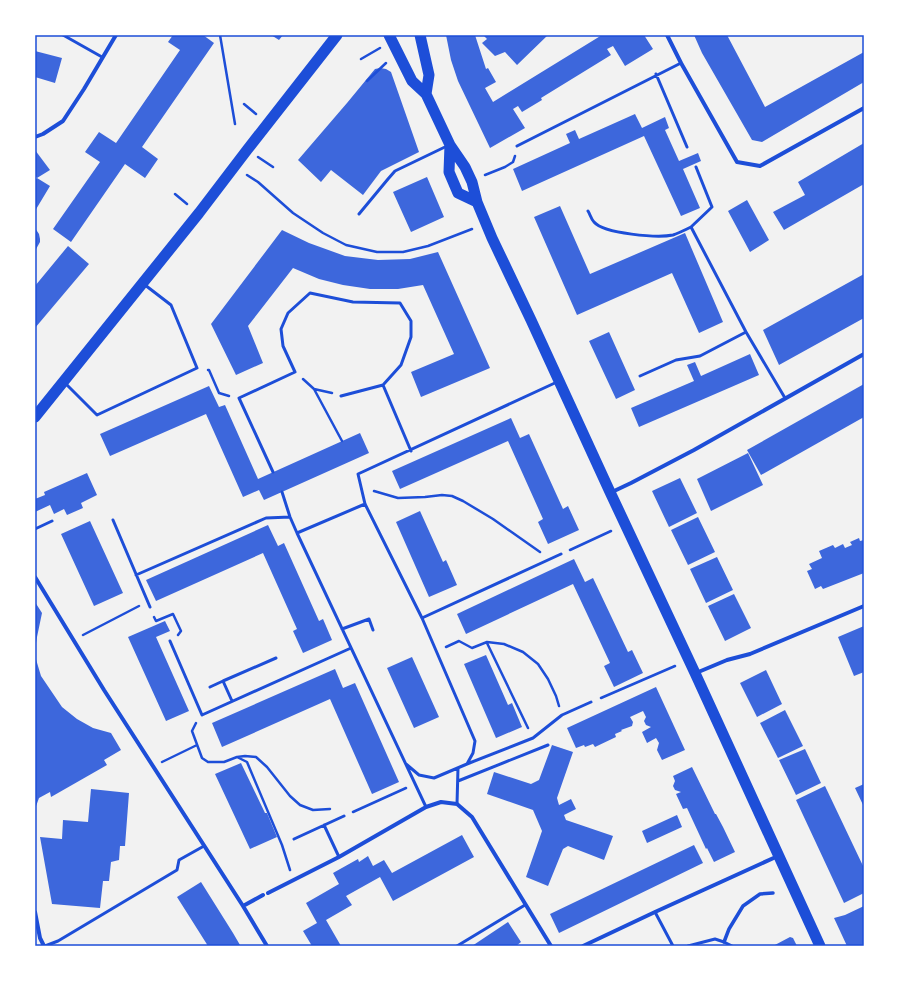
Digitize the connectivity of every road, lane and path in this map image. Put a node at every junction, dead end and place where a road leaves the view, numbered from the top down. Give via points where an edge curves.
1 (62, 35) edge
2 (116, 35) edge
3 (220, 35) edge
4 (337, 35) edge
5 (389, 35) edge
6 (420, 35) edge
7 (667, 35) edge
8 (382, 46) dead end
9 (102, 57) junction
10 (361, 59) dead end
11 (388, 62) dead end
12 (681, 63) junction
13 (656, 74) junction
14 (367, 80) dead end
15 (426, 94) junction
16 (864, 108) edge
17 (235, 124) dead end
18 (35, 137) edge
19 (450, 144) junction
20 (518, 146) joint
21 (687, 147) dead end
22 (696, 167) dead end
23 (489, 173) dead end
24 (477, 202) junction
25 (588, 210) dead end
26 (359, 214) dead end
27 (691, 227) junction
28 (142, 283) junction
29 (746, 332) junction
30 (864, 354) edge
31 (197, 368) junction
32 (294, 372) junction
33 (640, 376) dead end
34 (559, 381) junction
35 (64, 382) junction
36 (383, 385) junction
37 (314, 389) junction
38 (342, 396) joint
39 (239, 398) junction
40 (785, 398) junction
41 (36, 413) edge
42 (342, 441) dead end
43 (411, 451) junction
44 (273, 472) dead end
45 (358, 474) junction
46 (282, 492) dead end
47 (610, 492) junction
48 (365, 504) junction
49 (290, 518) junction
50 (113, 520) dead end
51 (52, 521) dead end
52 (35, 529) edge
53 (297, 533) junction
54 (608, 533) dead end
55 (561, 554) joint
56 (550, 559) junction
57 (136, 575) junction
58 (35, 577) edge
59 (148, 601) junction
60 (864, 606) edge
61 (150, 607) joint
62 (422, 618) junction
63 (342, 629) junction
64 (373, 630) dead end
65 (74, 640) junction
66 (170, 641) joint
67 (487, 642) junction
68 (351, 648) junction
69 (436, 651) junction
70 (276, 658) dead end
71 (670, 668) dead end
72 (695, 673) junction
73 (223, 681) junction
74 (210, 686) dead end
75 (232, 701) junction
76 (591, 702) joint
77 (202, 715) junction
78 (562, 715) junction
79 (533, 738) junction
80 (197, 744) junction
81 (548, 745) dead end
82 (237, 757) junction
83 (406, 764) junction
84 (467, 764) junction
85 (153, 766) junction
86 (458, 768) junction
87 (458, 781) junction
88 (415, 783) junction
89 (457, 804) junction
90 (426, 807) junction
91 (330, 809) dead end
92 (344, 816) joint
93 (324, 825) junction
94 (294, 839) dead end
95 (204, 846) junction
96 (778, 856) junction
97 (339, 857) junction
98 (293, 879) junction
99 (773, 892) dead end
100 (268, 893) dead end
101 (263, 895) dead end
102 (525, 905) junction
103 (243, 906) junction
104 (35, 912) edge
105 (655, 912) junction
106 (724, 942) junction
107 (44, 946) edge
108 (267, 946) edge
109 (457, 946) edge
110 (550, 946) edge
111 (583, 946) edge
112 (673, 946) edge
113 (688, 946) edge
114 (732, 946) edge
115 (820, 946) edge

1 - 9 lane
2 - 9 street
3 - 17 path
4 - 28 highway
5 - 15 highway via 412,81
6 - 15 highway via 429,75
7 - 12 street
8 - 10 path
9 - 18 street via 63,121
11 - 14 path
12 - 13 lane
12 - 16 street via 737,162 760,166
13 - 20 lane
13 - 21 lane
15 - 19 highway
19 - 24 highway via 465,167
19 - 24 highway via 448,172 458,193
19 - 26 lane via 395,171
20 - 23 path via 513,162
22 - 27 lane via 712,207
24 - 34 highway
25 - 27 lane via 594,222 605,229 617,232 650,236 673,235
27 - 29 lane
28 - 31 lane via 171,305
28 - 35 highway
29 - 33 lane via 700,356 676,360
29 - 40 lane
30 - 40 street
31 - 35 lane via 97,415
31 - 39 path via 209,370 219,393
32 - 36 lane via 283,346 281,329 288,313 310,293 353,302 400,303 411,321 411,337 401,365
32 - 37 path
32 - 39 lane
34 - 43 lane
34 - 47 highway
35 - 41 highway
36 - 38 lane
36 - 43 lane
37 - 38 path
37 - 42 path
39 - 44 lane
40 - 47 street via 694,450
43 - 45 lane
45 - 48 lane
45 - 56 path via 372,491 398,498 452,496 493,519
46 - 49 lane
47 - 72 highway
48 - 53 lane
48 - 62 lane
49 - 53 lane
49 - 57 lane via 266,518
50 - 57 lane
51 - 52 lane
53 - 63 lane
54 - 55 path
55 - 56 lane
56 - 62 lane
57 - 59 lane
58 - 65 street
59 - 61 lane
59 - 65 path
60 - 72 street via 750,654
61 - 66 path via 156,621 173,614 181,631
62 - 69 lane
63 - 64 lane via 369,619
63 - 68 lane
65 - 85 street
66 - 77 lane
67 - 69 path via 472,648 459,641
67 - 78 path via 504,644 523,652 538,664 548,679
67 - 79 path
68 - 75 lane
68 - 83 lane
69 - 84 lane via 475,741 473,753
70 - 73 lane
71 - 76 path
72 - 96 highway
73 - 74 lane
73 - 75 lane
75 - 77 lane
76 - 78 lane
77 - 80 path via 192,731
78 - 79 lane
79 - 84 lane
80 - 82 path via 202,758 208,762 224,762
80 - 85 path
81 - 87 lane
82 - 91 path via 256,757 300,805 313,810
82 - 98 path via 247,762 282,845
83 - 86 lane via 419,775 434,778
83 - 88 lane
84 - 86 lane
85 - 95 street
86 - 87 lane
87 - 89 lane
88 - 90 lane
88 - 92 path
89 - 90 street via 442,802
89 - 102 street via 472,817
90 - 97 street
92 - 93 lane
93 - 94 lane
93 - 97 lane
95 - 103 street
95 - 107 lane via 179,860 176,870 58,941
96 - 105 street
96 - 115 highway
97 - 98 street
98 - 100 street
99 - 106 street via 760,894 743,906
101 - 103 street
102 - 109 lane
102 - 110 street
103 - 108 street
104 - 107 street
105 - 111 street
105 - 112 lane
106 - 113 lane via 715,939
106 - 114 lane

